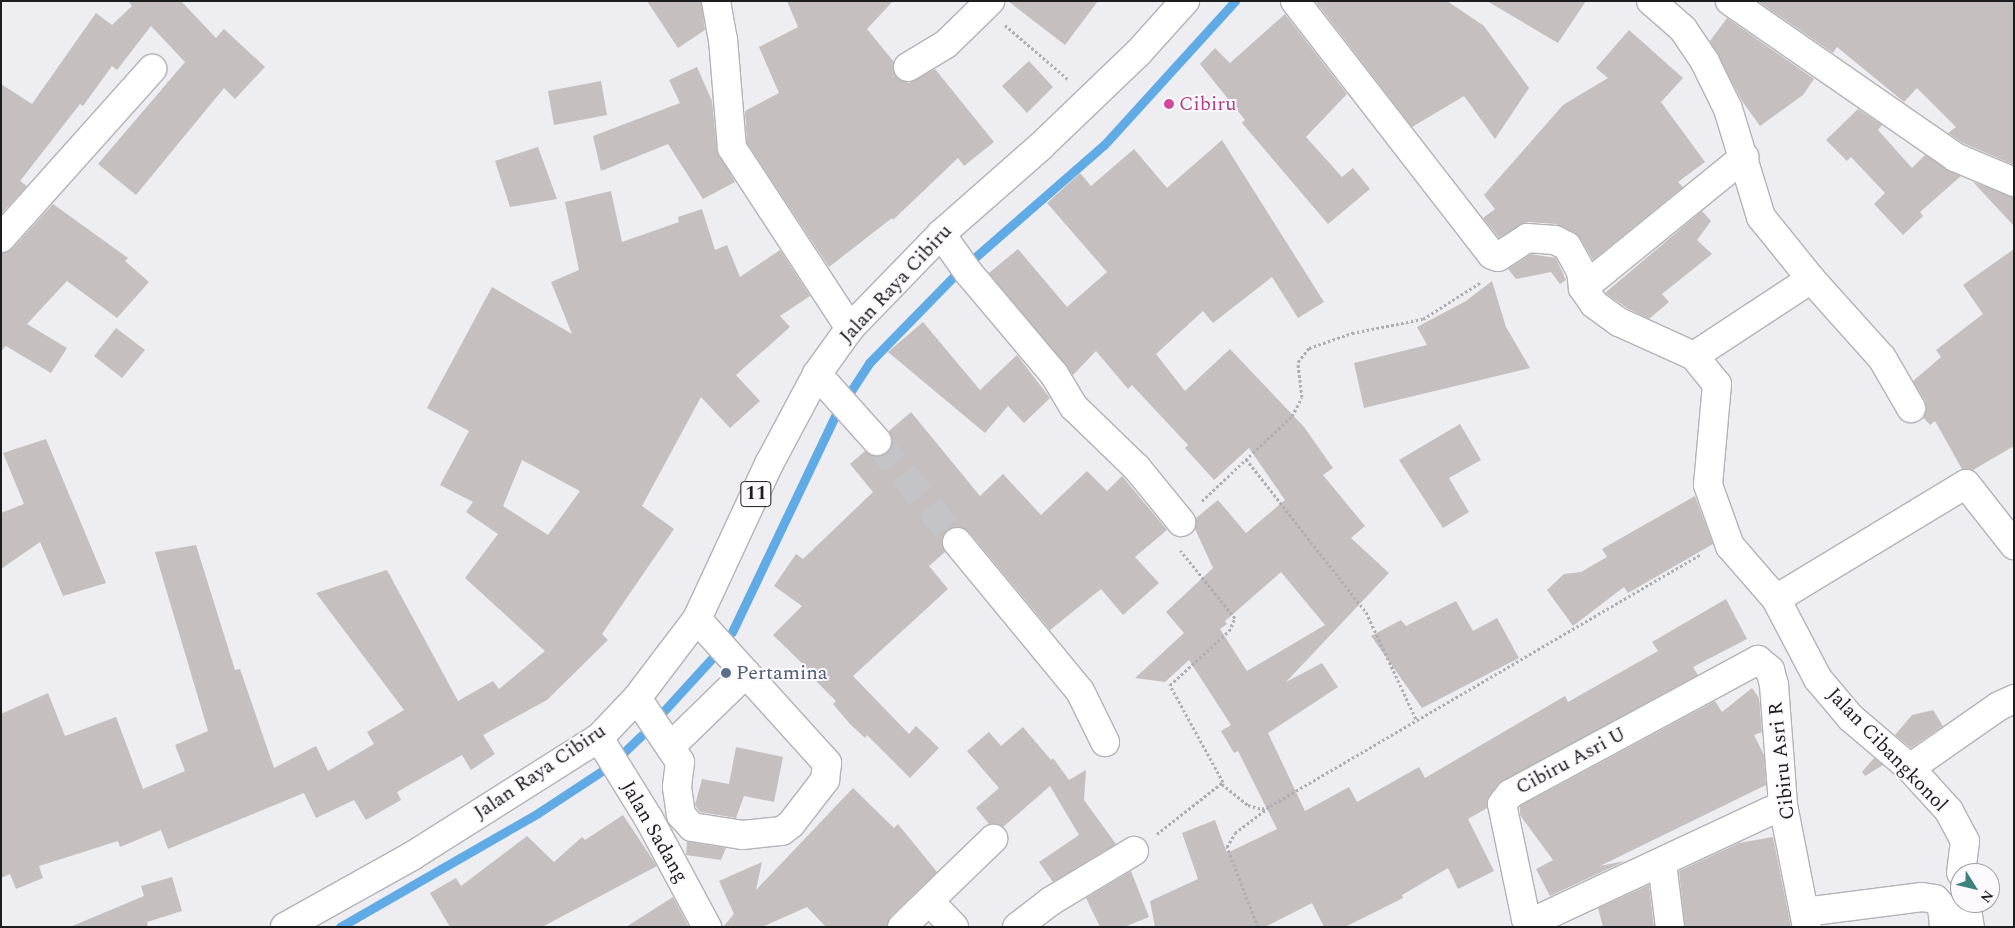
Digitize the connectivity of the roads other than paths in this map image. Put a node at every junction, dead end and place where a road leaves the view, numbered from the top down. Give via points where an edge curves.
1 (716, 1) edge
2 (1184, 1) edge
3 (1295, 1) edge
4 (1652, 1) edge
5 (1730, 1) edge
6 (987, 4) edge
7 (908, 67) dead end
8 (152, 69) dead end
9 (1744, 157) junction
10 (2014, 182) edge
11 (941, 234) junction
12 (1, 238) edge
13 (1811, 279) junction
14 (1583, 288) junction
15 (850, 328) junction
16 (1694, 356) junction
17 (818, 374) junction
18 (1911, 408) dead end
19 (878, 441) tunnel mouth
20 (1181, 522) road end
21 (957, 542) tunnel mouth
22 (2014, 545) edge
23 (1776, 599) junction
24 (697, 619) junction
25 (1758, 660) joint
26 (746, 673) junction
27 (637, 698) junction
28 (2014, 699) edge
29 (598, 738) junction
30 (1105, 742) dead end
31 (670, 747) junction
32 (1910, 768) junction
33 (1783, 805) junction
34 (993, 839) dead end
35 (1134, 851) road end
36 (1962, 863) edge
37 (1662, 864) junction
38 (930, 902) junction
39 (1968, 913) edge
40 (1806, 919) edge
41 (285, 927) edge
42 (707, 927) edge
43 (902, 927) edge
44 (954, 927) edge
45 (1017, 927) edge
46 (1670, 927) edge
47 (1944, 927) edge
48 (1970, 927) edge

1 - 15 main road via 724,39 732,148
2 - 11 main road, Jalan Raya Cibiru / 11 via 1090,99
3 - 14 main road, Jalan Cibangkonol via 1489,266 1527,238 1556,240 1567,246 1581,272
4 - 9 main road via 1683,28 1705,62 1728,109
5 - 10 main road via 1955,157
6 - 7 main road via 946,44
8 - 12 main road
9 - 13 main road via 1761,217
9 - 14 main road
11 - 15 main road, Jalan Raya Cibiru / 11
11 - 20 main road via 968,272 1054,374 1074,407 1137,468
13 - 16 main road
13 - 18 main road via 1882,358
14 - 16 main road, Jalan Cibangkonol via 1594,304 1619,322
15 - 17 main road, Jalan Raya Cibiru / 11
16 - 23 main road, Jalan Cibangkonol via 1717,384 1708,485 1730,546
17 - 19 main road
17 - 24 main road, Jalan Raya Cibiru / 11 via 769,464
21 - 30 main road via 1080,691
22 - 23 main road via 1966,484
23 - 32 main road, Jalan Cibangkonol via 1818,679 1851,718
24 - 26 main road
24 - 27 main road, Jalan Raya Cibiru / 11
25 - 33 main road, Cibiru Asri R via 1770,670 1774,685
25 - 37 main road, Cibiru Asri U via 1510,794 1502,804 1526,919 1532,922
26 - 31 main road
26 - 31 main road via 827,763 825,780 791,824 782,831 743,835 692,827 686,823 677,787 680,762
27 - 29 main road, Jalan Raya Cibiru / 11
27 - 31 main road
28 - 32 main road via 1998,706
29 - 41 main road, Jalan Raya Cibiru / 11 via 412,856
29 - 42 main road, Jalan Sadang via 650,819
32 - 36 main road, Jalan Cibangkonol via 1948,811 1965,841
33 - 37 main road, Cibiru Asri U
33 - 40 main road, Cibiru Asri R
34 - 38 main road
35 - 45 main road via 1051,901
37 - 46 main road
38 - 43 main road
38 - 44 main road
39 - 48 main road
40 - 47 main road via 1922,897 1935,899 1942,907

